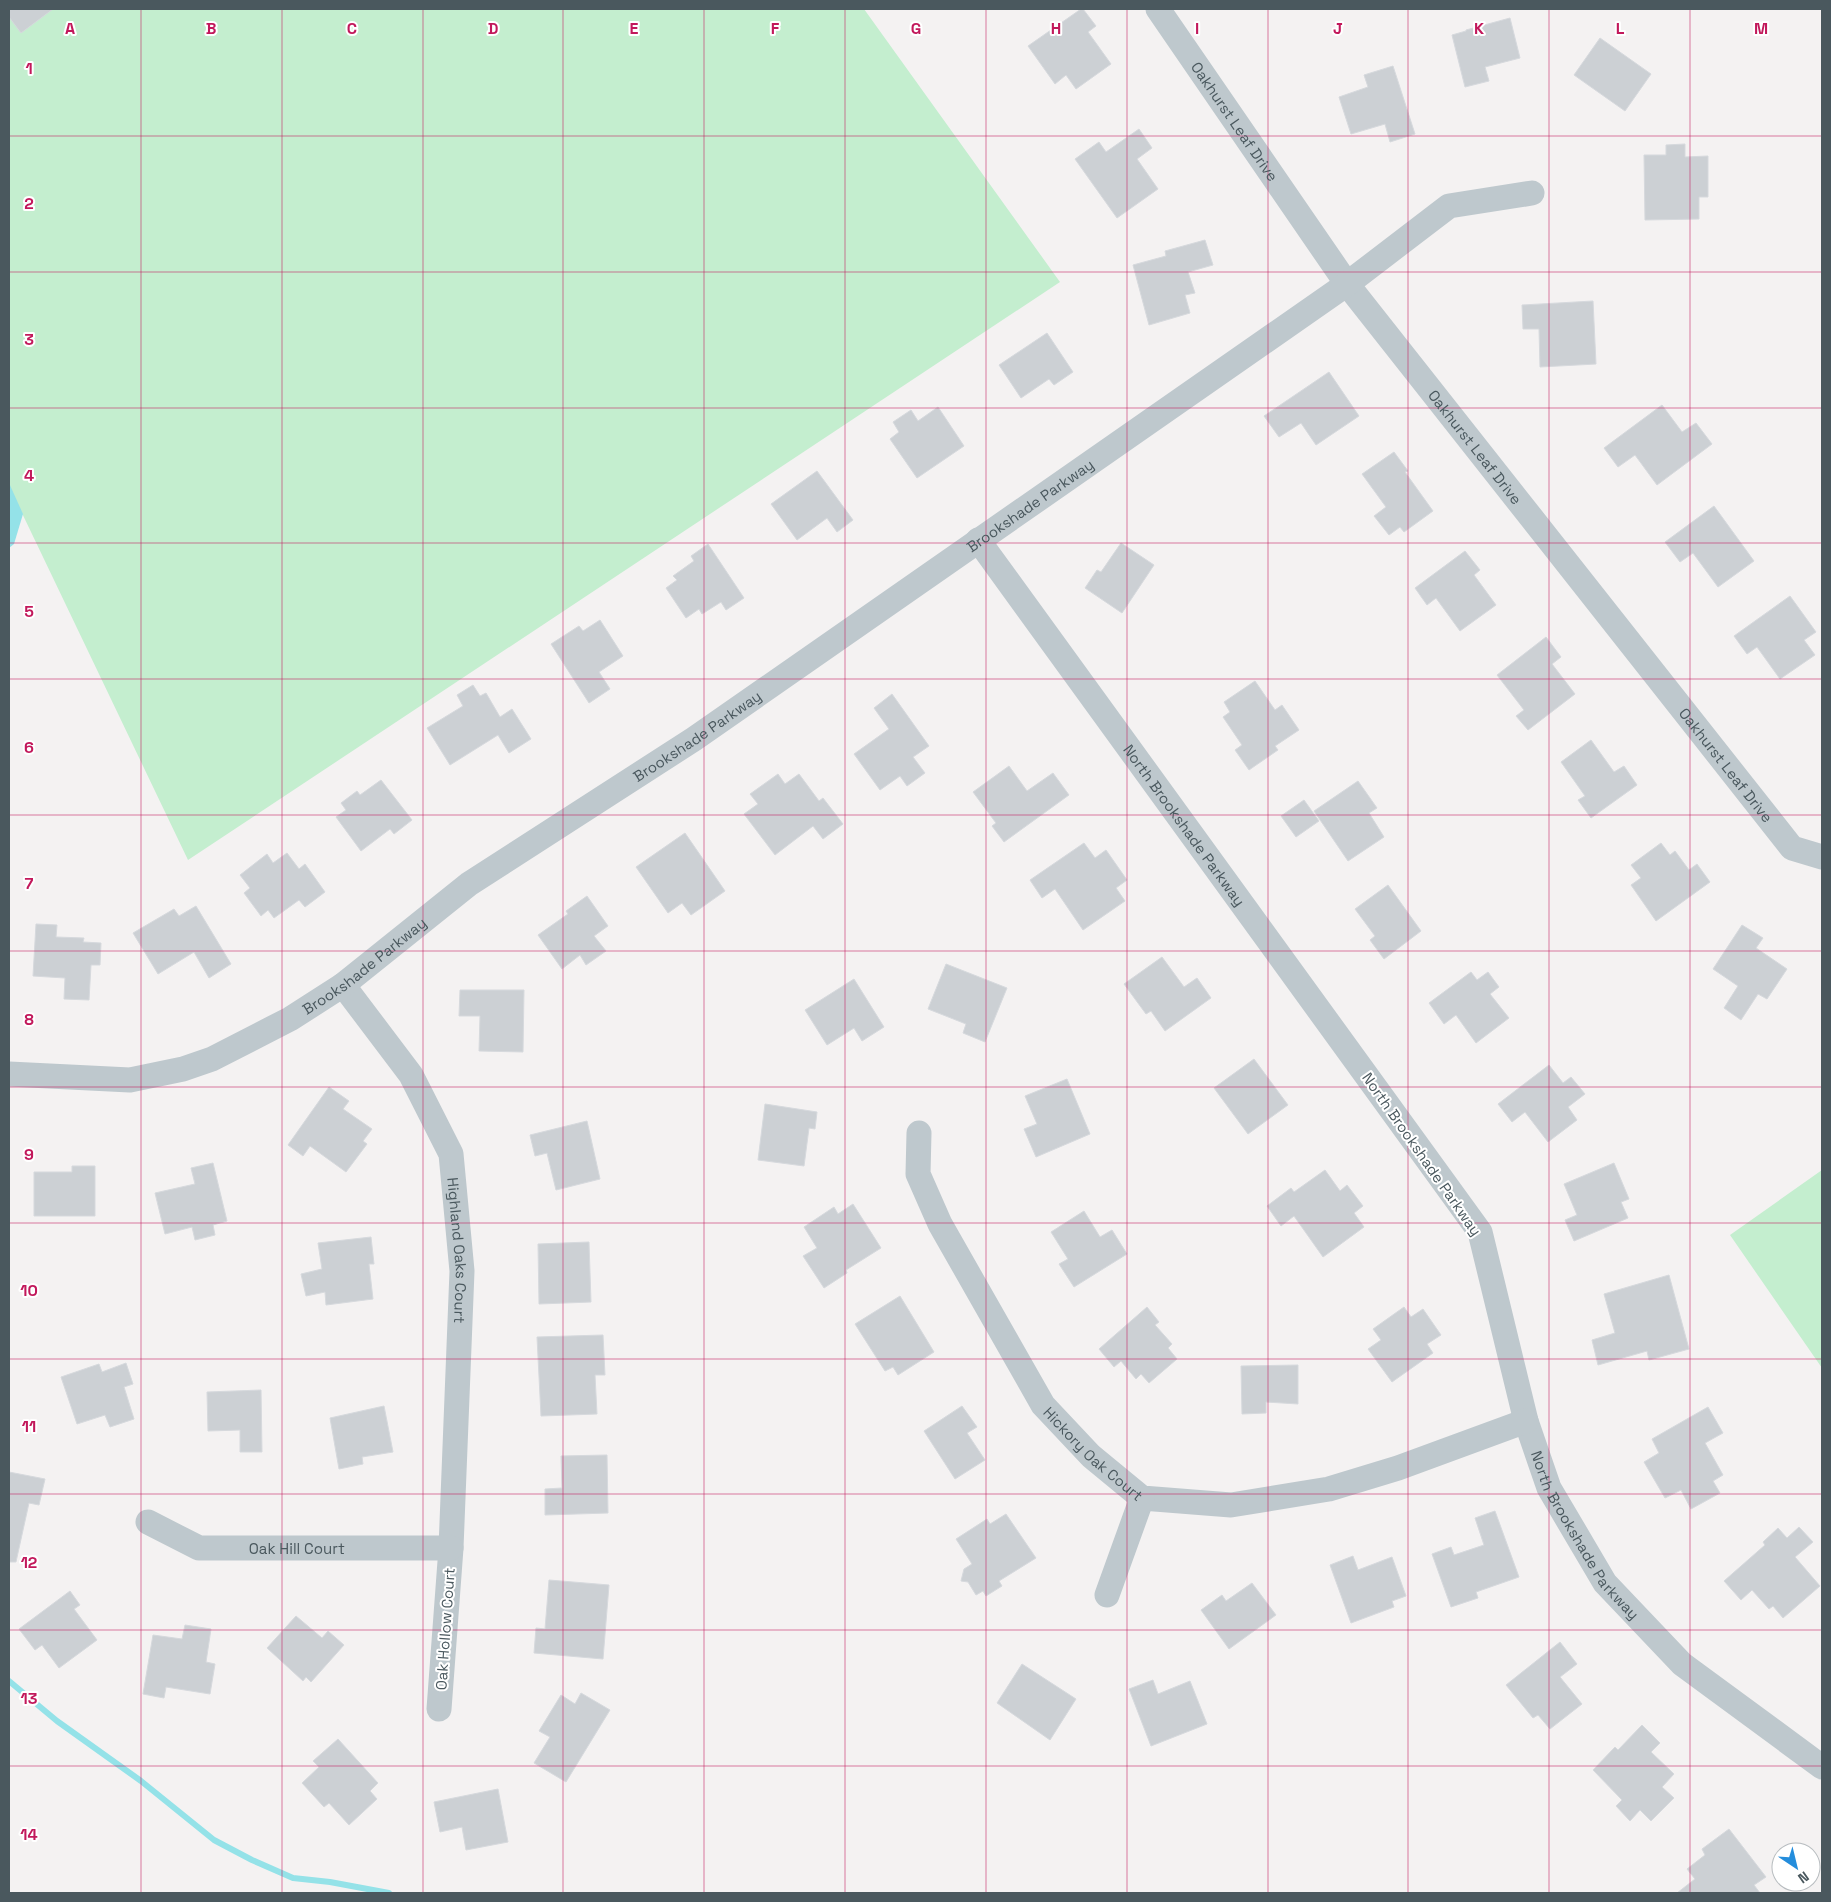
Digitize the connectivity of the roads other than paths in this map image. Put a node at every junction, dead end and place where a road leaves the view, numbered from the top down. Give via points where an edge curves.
1 (1158, 9) edge
2 (1532, 193) dead end
3 (1347, 284) junction
4 (978, 540) junction
5 (1822, 857) edge
6 (343, 984) junction
7 (9, 1074) edge
8 (920, 1133) dead end
9 (1526, 1421) junction
10 (1142, 1498) junction
11 (148, 1522) dead end
12 (451, 1548) junction
13 (1107, 1594) dead end
14 (439, 1709) dead end
15 (1822, 1767) edge

1 - 3 street, Oakhurst Leaf Drive
2 - 3 street, Brookshade Parkway via 1449,206
3 - 4 street, Brookshade Parkway
3 - 5 street, Oakhurst Leaf Drive via 1792,848
4 - 6 street, Brookshade Parkway via 694,739 469,884
4 - 9 street, North Brookshade Parkway via 1480,1232
6 - 7 street, Brookshade Parkway via 282,1024 212,1059 183,1069 130,1080
6 - 12 street, Highland Oaks Court via 411,1075 451,1154 462,1271
8 - 10 street, Hickory Oak Court via 918,1174 940,1224 1044,1405 1091,1456
9 - 10 street, Hickory Oak Court via 1398,1468 1329,1489 1231,1505
9 - 15 street, North Brookshade Parkway via 1550,1488 1605,1583 1682,1664
10 - 13 street
11 - 12 street, Oak Hill Court via 199,1548
12 - 14 street, Oak Hollow Court

